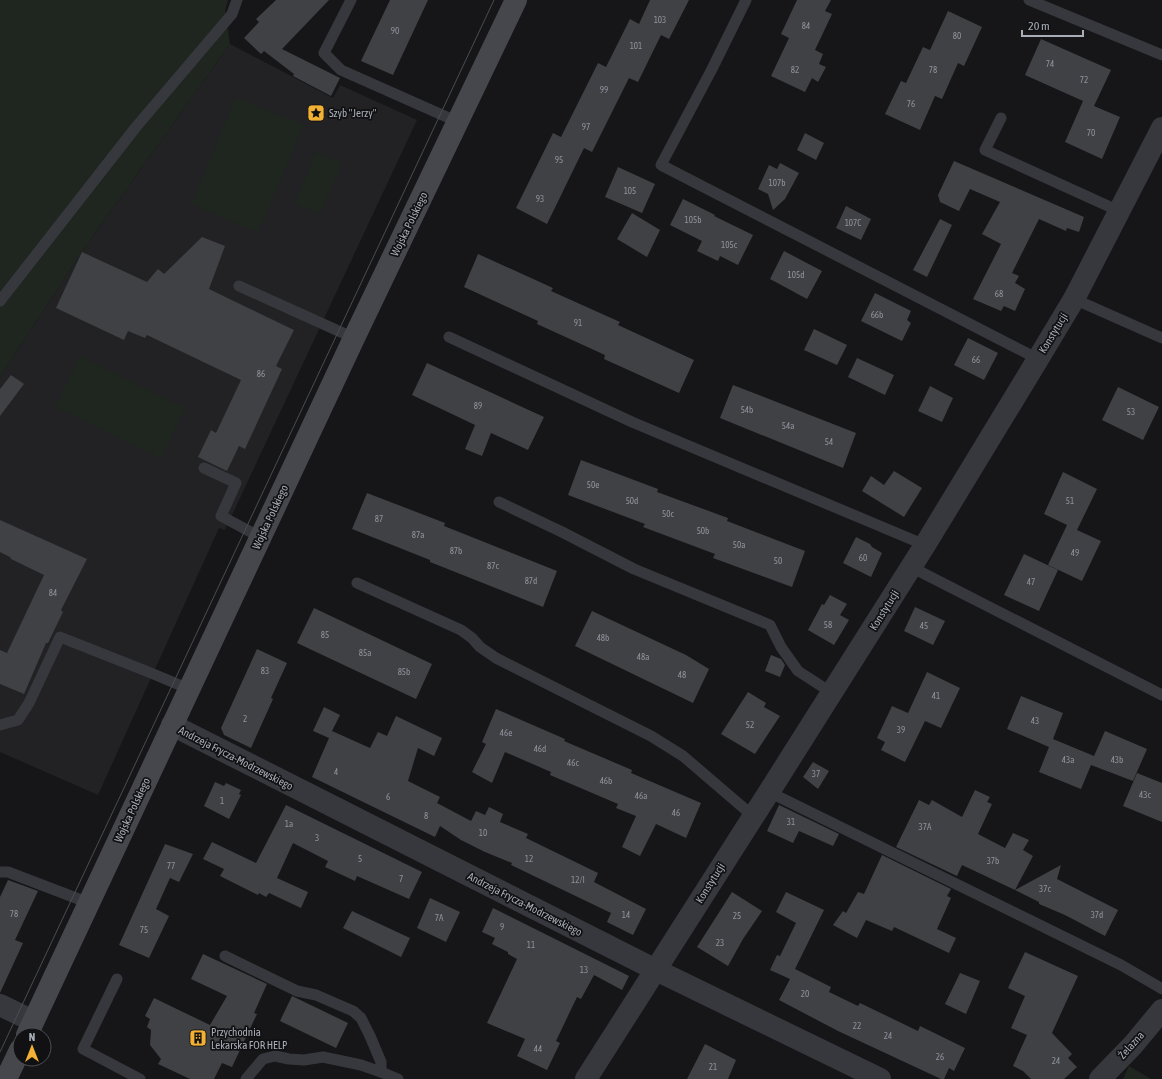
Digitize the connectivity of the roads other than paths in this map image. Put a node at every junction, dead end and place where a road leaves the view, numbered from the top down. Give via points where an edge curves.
1 (237, 0) edge
2 (351, 0) edge
3 (516, 0) edge
4 (746, 0) edge
5 (1029, 0) edge
6 (1162, 55) edge
7 (1001, 118) dead end
8 (458, 122) junction
9 (1162, 128) edge
10 (1119, 211) junction
11 (240, 286) dead end
12 (1074, 299) junction
13 (0, 301) edge
14 (448, 337) dead end
15 (354, 338) junction
16 (1162, 338) edge
17 (1038, 358) junction
18 (204, 468) dead end
19 (499, 502) dead end
20 (260, 537) junction
21 (924, 545) junction
22 (911, 567) junction
23 (357, 583) dead end
24 (189, 689) junction
25 (832, 693) junction
26 (1162, 695) edge
27 (0, 725) edge
28 (172, 725) junction
29 (769, 792) junction
30 (753, 816) junction
31 (0, 872) edge
32 (89, 903) junction
33 (225, 956) dead end
34 (656, 970) junction
35 (117, 978) dead end
36 (1162, 990) edge
37 (0, 1005) edge
38 (1162, 1010) edge
39 (29, 1027) edge
40 (30, 1027) edge
41 (12, 1067) edge
42 (382, 1072) junction
43 (6, 1079) edge
44 (140, 1079) edge
45 (246, 1079) edge
46 (398, 1079) edge
47 (586, 1079) edge
48 (880, 1079) edge
49 (1100, 1079) edge

1 - 13 lane via 232,14 136,127
2 - 8 lane via 324,53 341,70
3 - 8 main road, Wojska Polskiego
4 - 17 lane via 661,165
5 - 6 lane
7 - 10 lane via 986,150
8 - 15 main road, Wojska Polskiego
9 - 10 street, Konstytucji
10 - 12 street, Konstytucji
11 - 15 lane
12 - 16 lane
12 - 17 street, Konstytucji
14 - 21 lane via 632,422
15 - 20 main road, Wojska Polskiego
17 - 21 street, Konstytucji
18 - 20 lane via 236,483 221,516
19 - 25 lane via 634,569 770,625 781,647 798,671
20 - 24 main road, Wojska Polskiego
21 - 22 street, Konstytucji
22 - 25 street, Konstytucji
22 - 26 lane
23 - 30 lane via 461,630 496,658 651,736 682,756
24 - 27 lane via 60,637 29,703 18,720
24 - 28 main road, Wojska Polskiego
25 - 29 street, Konstytucji
28 - 32 main road, Wojska Polskiego
28 - 34 street, Andrzeja Frycza-Modrzewskiego
29 - 30 street, Konstytucji
29 - 36 lane via 1121,965
30 - 34 street, Konstytucji
31 - 32 lane via 8,872
32 - 40 main road, Wojska Polskiego
33 - 42 lane via 297,992 316,995 353,1011 361,1018 370,1036 382,1062
34 - 47 street, Konstytucji
34 - 48 street, Andrzeja Frycza-Modrzewskiego
35 - 44 lane via 83,1049
37 - 39 street
38 - 49 street, Żelazna
41 - 43 main road
42 - 45 lane via 323,1057 304,1060 275,1056 263,1059
42 - 46 lane

